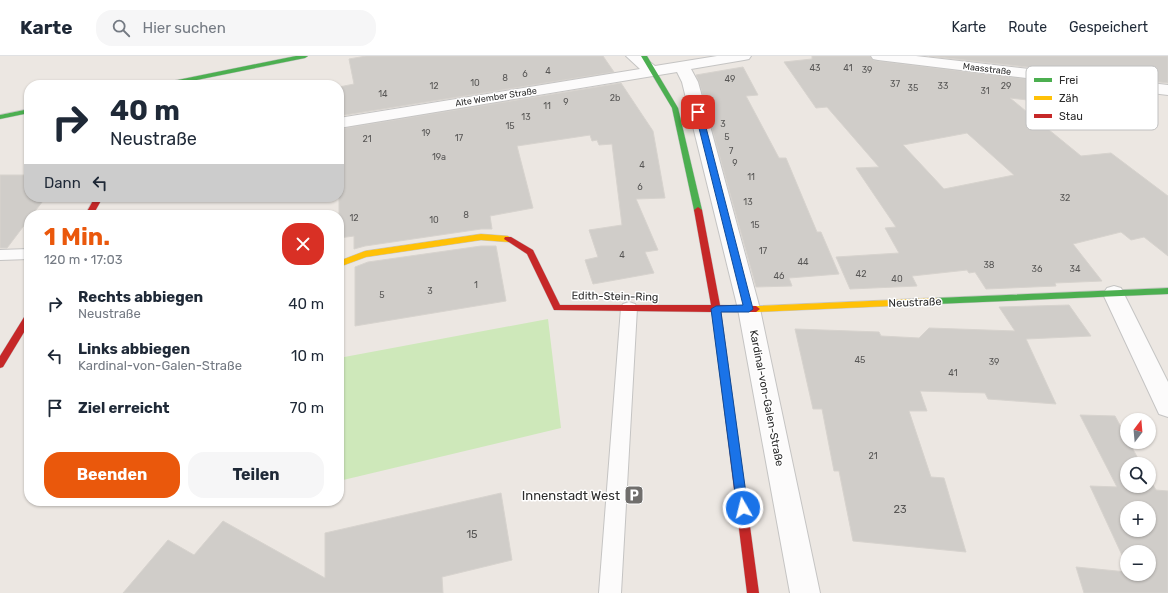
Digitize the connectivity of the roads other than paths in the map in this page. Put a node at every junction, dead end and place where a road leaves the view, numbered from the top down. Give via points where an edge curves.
1 (305, 56) edge
2 (633, 56) edge
3 (644, 56) edge
4 (744, 56) edge
5 (878, 56) edge
6 (682, 67) junction
7 (652, 71) junction
8 (1026, 73) edge
9 (187, 80) edge
10 (1158, 89) edge
11 (1168, 90) edge
12 (24, 112) edge
13 (0, 117) edge
14 (344, 122) edge
15 (24, 254) edge
16 (0, 255) edge
17 (344, 262) edge
18 (1168, 291) edge
19 (1114, 294) junction
20 (629, 308) junction
21 (716, 309) junction
22 (749, 309) junction
23 (24, 324) edge
24 (0, 364) edge
25 (1168, 407) edge
26 (610, 593) edge
27 (754, 593) edge
28 (805, 593) edge

1 - 9 street
2 - 7 street
3 - 7 street
4 - 6 street
5 - 8 street, Maasstraße
6 - 7 street
6 - 22 street, Kardinal-von-Galen-Straße via 690,82
7 - 14 street, Alte Wember Straße
7 - 21 street via 675,108
10 - 11 street, Maasstraße
12 - 13 street
15 - 16 lane
17 - 20 street, Edith-Stein-Ring via 365,254 481,237 508,239 530,252 557,308
18 - 19 street, Neustraße
19 - 22 street, Neustraße
19 - 25 street
20 - 21 street, Edith-Stein-Ring
20 - 26 lane
21 - 22 street, Neustraße
21 - 27 street
22 - 28 street, Kardinal-von-Galen-Straße
23 - 24 street

